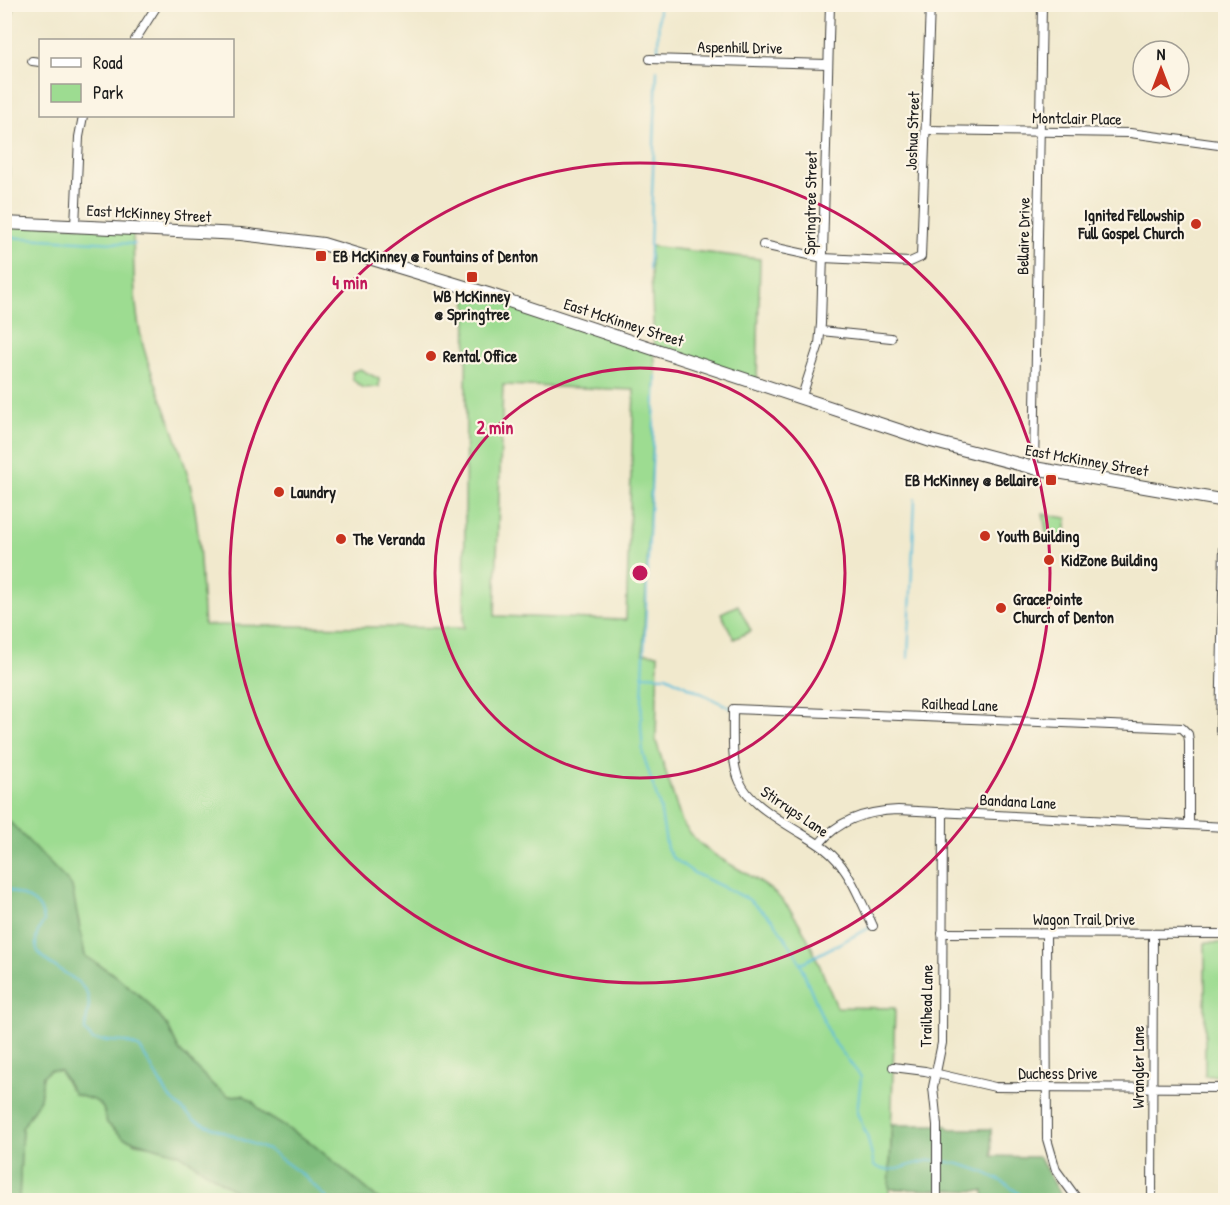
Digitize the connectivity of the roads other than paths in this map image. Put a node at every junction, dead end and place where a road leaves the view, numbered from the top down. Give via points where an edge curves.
1 (158, 4) edge
2 (830, 4) edge
3 (930, 4) edge
4 (1042, 4) edge
5 (136, 39) edge
6 (650, 59) dead end
7 (828, 64) junction
8 (83, 117) edge
9 (927, 130) junction
10 (1040, 133) junction
11 (1226, 146) edge
12 (4, 223) edge
13 (75, 226) junction
14 (763, 245) dead end
15 (823, 258) junction
16 (821, 331) junction
17 (891, 338) dead end
18 (801, 399) junction
19 (1034, 468) junction
20 (1225, 500) edge
21 (733, 709) joint
22 (1220, 731) dead end
23 (943, 812) junction
24 (1188, 825) junction
25 (1226, 826) edge
26 (819, 844) junction
27 (873, 926) dead end
28 (942, 933) junction
29 (1046, 934) junction
30 (1153, 934) junction
31 (1226, 934) edge
32 (893, 1067) dead end
33 (935, 1073) junction
34 (1047, 1088) junction
35 (1153, 1088) junction
36 (1226, 1088) edge
37 (937, 1200) edge
38 (1078, 1200) edge
39 (1152, 1200) edge

1 - 5 street
2 - 7 street, Springtree Street
3 - 9 street, Joshua Street
4 - 10 street, Bellaire Drive
6 - 7 street, Aspenhill Drive
7 - 15 street, Springtree Street
8 - 13 street
9 - 10 street, Montclair Place
9 - 15 street, Joshua Street via 920,258 910,262
10 - 11 street, Montclair Place via 1130,133
10 - 19 street, Bellaire Drive
12 - 13 main road, East McKinney Street
13 - 18 main road, East McKinney Street via 241,234 323,244 488,294
14 - 15 street
15 - 16 street, Springtree Street
16 - 17 street
16 - 18 street, Springtree Street
18 - 19 main road, East McKinney Street via 919,438
19 - 20 main road, East McKinney Street
20 - 22 street
21 - 24 street, Railhead Lane via 1186,730
21 - 26 street, Stirrups Lane via 732,750 742,787 759,808
23 - 24 street, Bandana Lane
23 - 26 street, Bandana Lane via 868,813 843,823
23 - 28 street, Trailhead Lane
24 - 25 street, Bandana Lane
26 - 27 street, Stirrups Lane via 848,876
28 - 29 street, Wagon Trail Drive
28 - 33 street, Trailhead Lane via 942,1043
29 - 30 street, Wagon Trail Drive
29 - 34 street
30 - 31 street, Wagon Trail Drive
30 - 35 street, Wrangler Lane
32 - 33 street, Duchess Drive
33 - 34 street, Duchess Drive via 981,1086
33 - 37 street, Trailhead Lane
34 - 35 street, Duchess Drive
34 - 38 street via 1049,1150 1062,1180
35 - 36 street, Duchess Drive
35 - 39 street, Wrangler Lane

